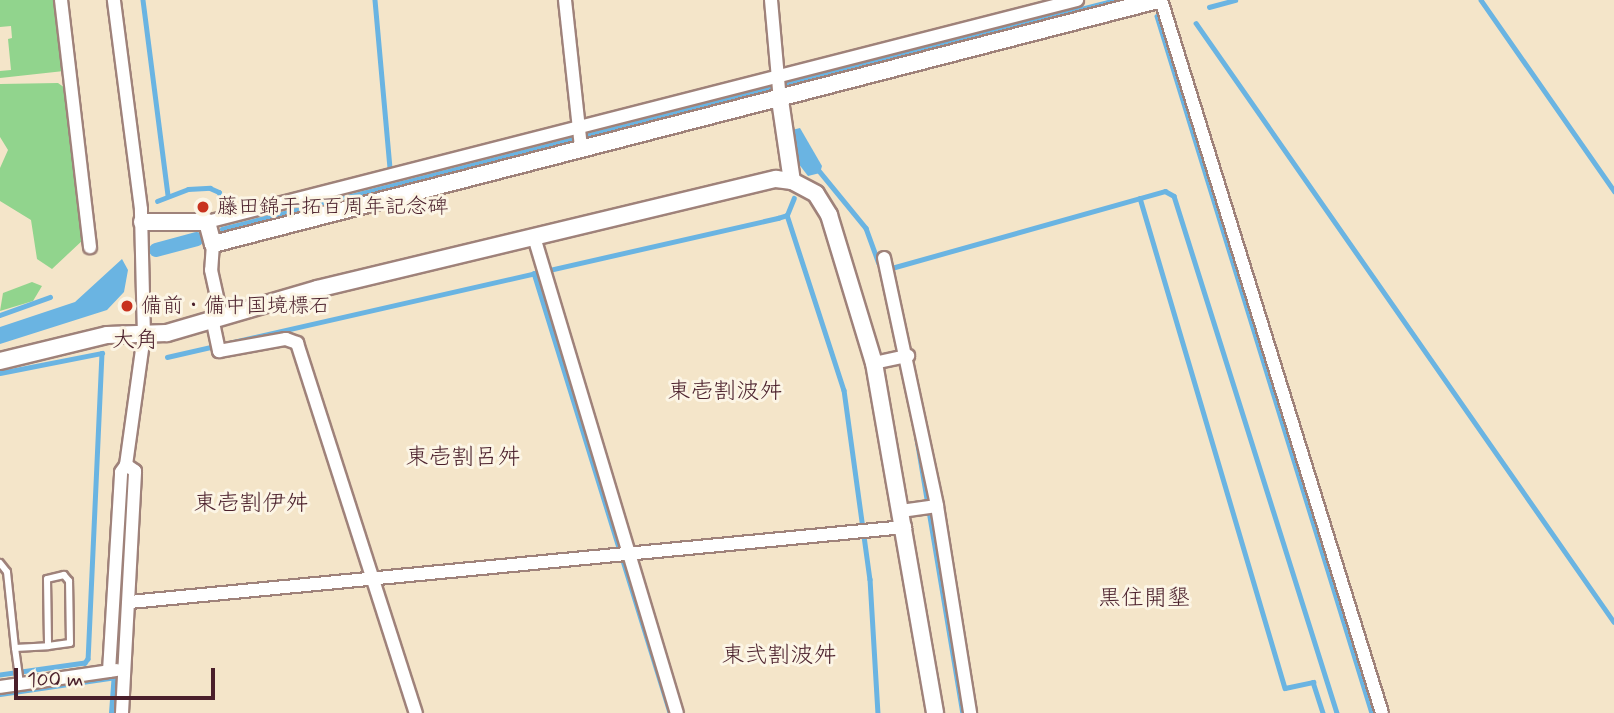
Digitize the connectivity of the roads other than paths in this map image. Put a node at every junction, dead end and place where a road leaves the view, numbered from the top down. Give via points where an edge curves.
1 (61, 0) edge
2 (114, 0) edge
3 (565, 0) edge
4 (771, 0) edge
5 (1077, 0) edge
6 (1160, 0) edge
7 (779, 87) junction
8 (580, 134) junction
9 (792, 181) junction
10 (142, 222) junction
11 (207, 222) junction
12 (534, 237) junction
13 (213, 244) junction
14 (90, 247) dead end
15 (886, 266) dead end
16 (217, 317) junction
17 (144, 336) junction
18 (903, 357) junction
19 (0, 361) edge
20 (874, 363) junction
21 (126, 465) junction
22 (932, 507) junction
23 (901, 511) junction
24 (905, 527) junction
25 (623, 556) junction
26 (0, 563) edge
27 (371, 579) junction
28 (130, 602) junction
29 (48, 646) junction
30 (15, 648) junction
31 (117, 670) junction
32 (19, 681) junction
33 (0, 687) edge
34 (122, 713) edge
35 (416, 713) edge
36 (677, 713) edge
37 (935, 713) edge
38 (970, 713) edge
39 (1382, 713) edge

1 - 14 street
2 - 10 street
3 - 8 street
4 - 7 street
5 - 7 street
6 - 7 street
6 - 39 street
7 - 8 street
7 - 8 street
7 - 9 street
8 - 11 street
8 - 13 street
9 - 12 street via 776,179
9 - 20 street via 816,194 829,215
10 - 11 street
10 - 17 street
11 - 13 street
12 - 16 street
12 - 25 street
13 - 16 street
15 - 18 street
16 - 17 street
16 - 27 street via 218,344 286,340 297,344
17 - 19 street via 107,335
17 - 21 street
18 - 20 street
18 - 22 street
20 - 23 street
21 - 28 street via 135,471
21 - 31 street via 121,472
22 - 23 street
22 - 38 street
23 - 24 street
24 - 25 street
24 - 37 street
25 - 27 street
25 - 36 street
26 - 30 lane via 7,572
27 - 28 street
27 - 35 street
28 - 31 street
29 - 29 lane via 47,579 64,575 69,581 69,643
29 - 30 lane
30 - 32 lane
31 - 32 street
31 - 34 street
32 - 33 street

